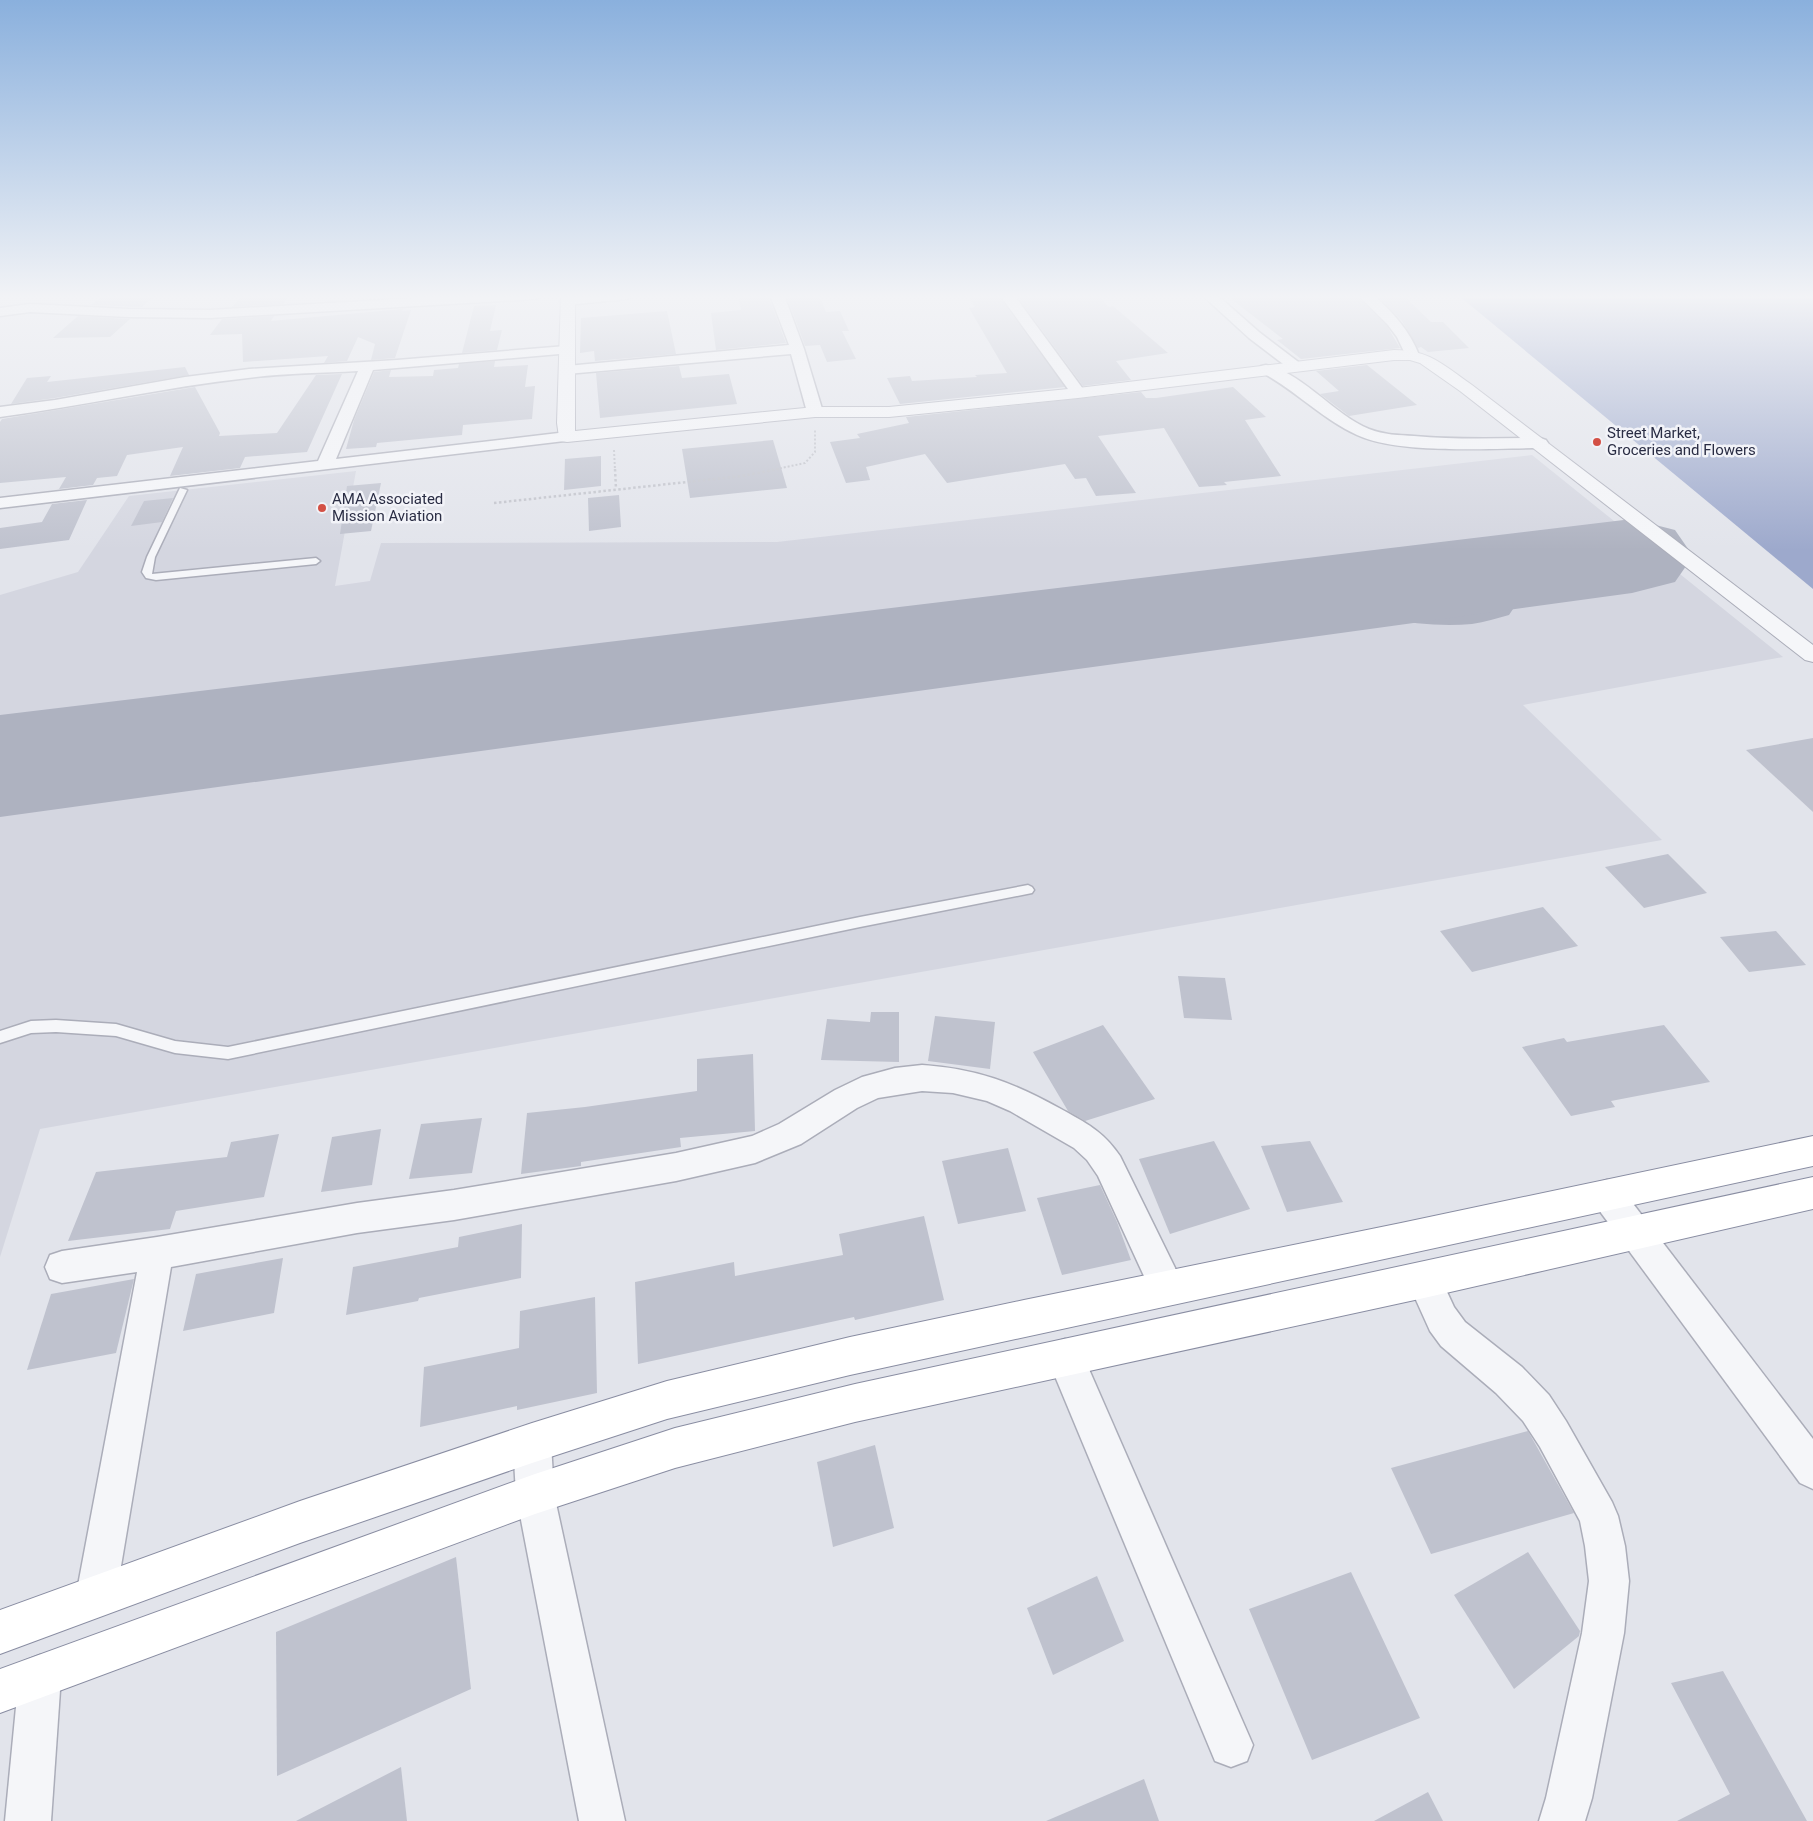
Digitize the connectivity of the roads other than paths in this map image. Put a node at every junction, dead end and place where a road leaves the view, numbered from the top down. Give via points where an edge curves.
1 (196, 380) edge
2 (361, 380) edge
3 (567, 380) edge
4 (806, 380) edge
5 (1068, 380) edge
6 (1180, 380) edge
7 (1299, 380) edge
8 (1454, 380) edge
9 (1078, 393) junction
10 (0, 412) edge
11 (815, 412) junction
12 (567, 437) junction
13 (1540, 443) junction
14 (325, 465) junction
15 (183, 490) dead end
16 (0, 503) edge
17 (316, 561) dead end
18 (1813, 655) edge
19 (1028, 890) dead end
20 (0, 1036) edge
21 (1813, 1151) edge
22 (1813, 1192) edge
23 (1607, 1195) junction
24 (1634, 1232) junction
25 (157, 1252) junction
26 (62, 1267) dead end
27 (1424, 1280) junction
28 (1167, 1288) junction
29 (1065, 1357) junction
30 (532, 1443) junction
31 (1813, 1470) edge
32 (535, 1494) junction
33 (96, 1596) junction
34 (0, 1632) edge
35 (40, 1676) junction
36 (0, 1691) edge
37 (1231, 1745) dead end
38 (28, 1821) edge
39 (602, 1821) edge
40 (1562, 1821) edge

1 - 10 street
2 - 14 street
3 - 12 street
4 - 11 street
5 - 9 street
6 - 9 street
7 - 13 street via 1339,418 1363,432 1385,438 1434,443
8 - 13 street
9 - 11 street via 889,412
11 - 12 street
12 - 14 street
13 - 18 street
14 - 16 street
15 - 17 lane via 151,557 149,576
19 - 20 lane via 228,1053 175,1047 116,1030 31,1027
21 - 23 highway
22 - 24 highway
23 - 24 street
23 - 28 highway
24 - 27 highway
24 - 31 street
25 - 26 street
25 - 28 street via 676,1167 754,1149 790,1134 872,1086 922,1078 953,1080 992,1089 1085,1138 1109,1166
25 - 33 street
27 - 29 highway
27 - 40 street via 1442,1319 1453,1334 1509,1380 1536,1408 1598,1516 1609,1581 1603,1633
28 - 30 highway via 850,1356 667,1400
29 - 32 highway via 854,1403 675,1448
29 - 37 street
30 - 32 street
30 - 33 highway
32 - 35 highway
32 - 39 street
33 - 34 highway
35 - 36 highway
35 - 38 street

